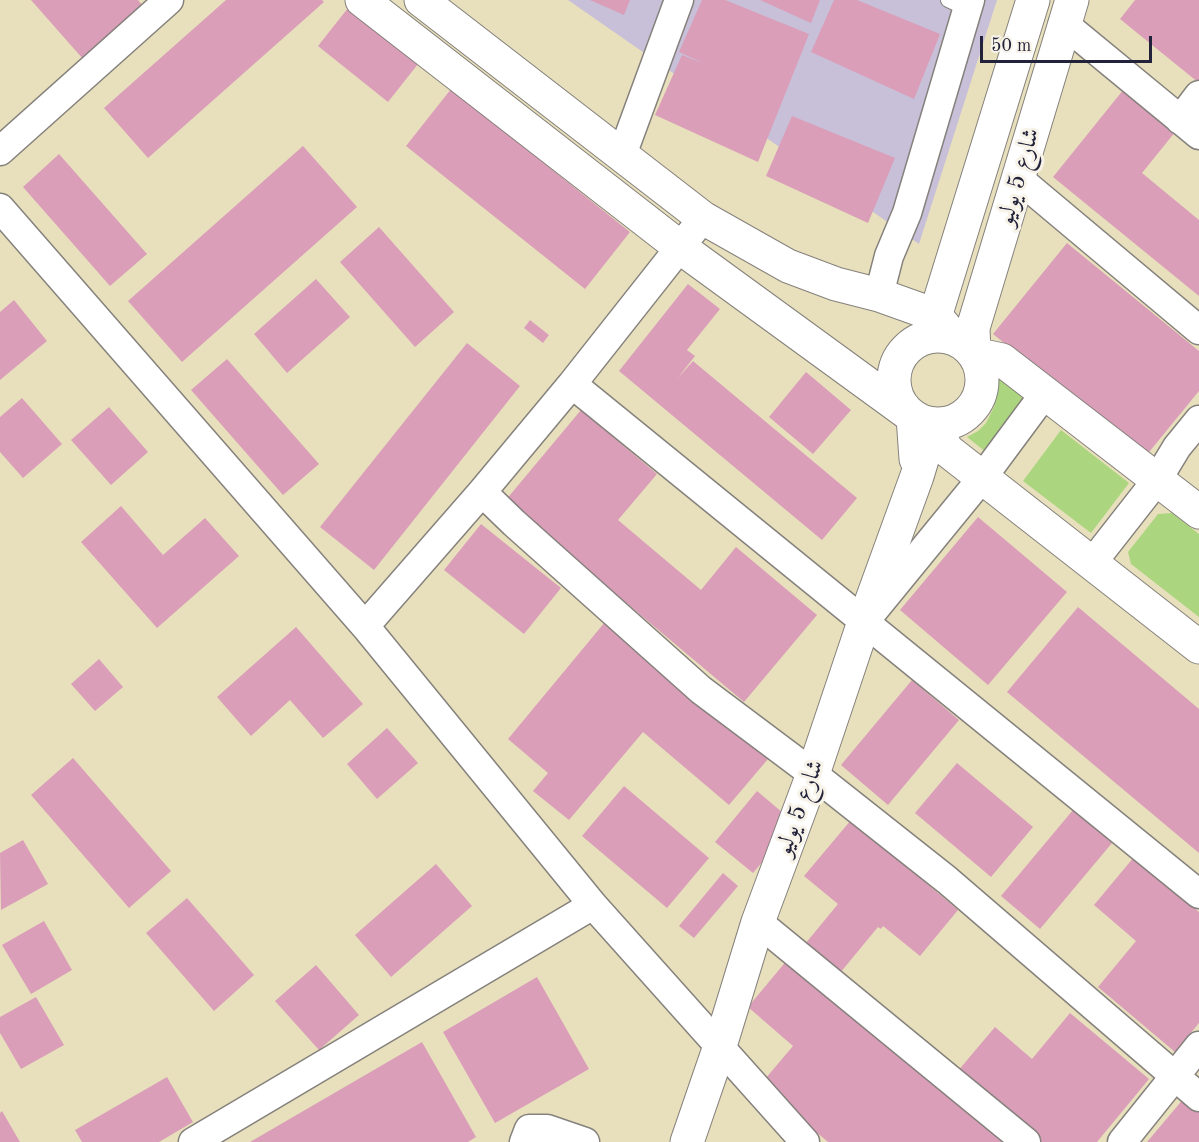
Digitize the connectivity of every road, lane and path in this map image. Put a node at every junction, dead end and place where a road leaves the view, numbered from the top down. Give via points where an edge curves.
1 (169, 0) edge
2 (362, 0) edge
3 (422, 0) edge
4 (680, 0) edge
5 (1034, 0) edge
6 (961, 3) edge
7 (1067, 11) edge
8 (1199, 95) edge
9 (1189, 127) edge
10 (0, 151) edge
11 (622, 155) junction
12 (1019, 179) junction
13 (0, 208) edge
14 (703, 218) junction
15 (681, 248) junction
16 (879, 296) junction
17 (1199, 330) edge
18 (948, 336) junction
19 (572, 384) junction
20 (1045, 393) junction
21 (923, 420) junction
22 (1199, 420) edge
23 (982, 478) junction
24 (1157, 480) junction
25 (482, 492) junction
26 (1199, 512) edge
27 (1092, 563) junction
28 (864, 622) junction
29 (364, 626) junction
30 (1199, 647) edge
31 (813, 774) junction
32 (1199, 894) edge
33 (593, 905) junction
34 (758, 922) junction
35 (720, 1046) junction
36 (1199, 1046) edge
37 (1173, 1077) junction
38 (1199, 1097) edge
39 (519, 1138) edge
40 (193, 1142) edge
41 (585, 1142) edge
42 (687, 1142) edge
43 (805, 1142) edge
44 (1026, 1142) edge
45 (1122, 1142) edge

1 - 10 street
2 - 15 street
3 - 11 street
4 - 11 street
5 - 18 street, شارع 5 يوليو
6 - 16 street via 907,213 889,256
7 - 9 street
7 - 12 street, شارع 5 يوليو
8 - 9 street
11 - 14 street
12 - 17 street
12 - 18 street, شارع 5 يوليو via 973,328
13 - 29 street
14 - 15 street
14 - 16 street via 788,266
15 - 19 street
15 - 21 street
16 - 18 street
18 - 20 street via 1002,360
18 - 21 street via 915,342 897,364 896,393 903,406
18 - 21 street via 981,367 979,396 972,408 948,423
19 - 25 street
19 - 28 street
20 - 23 street
20 - 24 street
21 - 23 street via 947,450
21 - 28 street, شارع 5 يوليو via 917,476
22 - 24 street
23 - 27 street
23 - 28 street
24 - 26 street
24 - 27 street
25 - 29 street
25 - 31 street via 701,690
27 - 30 street
28 - 31 street, شارع 5 يوليو
28 - 32 street
29 - 33 street
31 - 34 street, شارع 5 يوليو
31 - 37 street via 947,880
33 - 35 street
33 - 40 street
34 - 35 street, شارع 5 يوليو
34 - 44 street
35 - 42 street, شارع 5 يوليو
35 - 43 street
36 - 37 street
37 - 38 street
37 - 45 street
39 - 41 street via 547,1129

